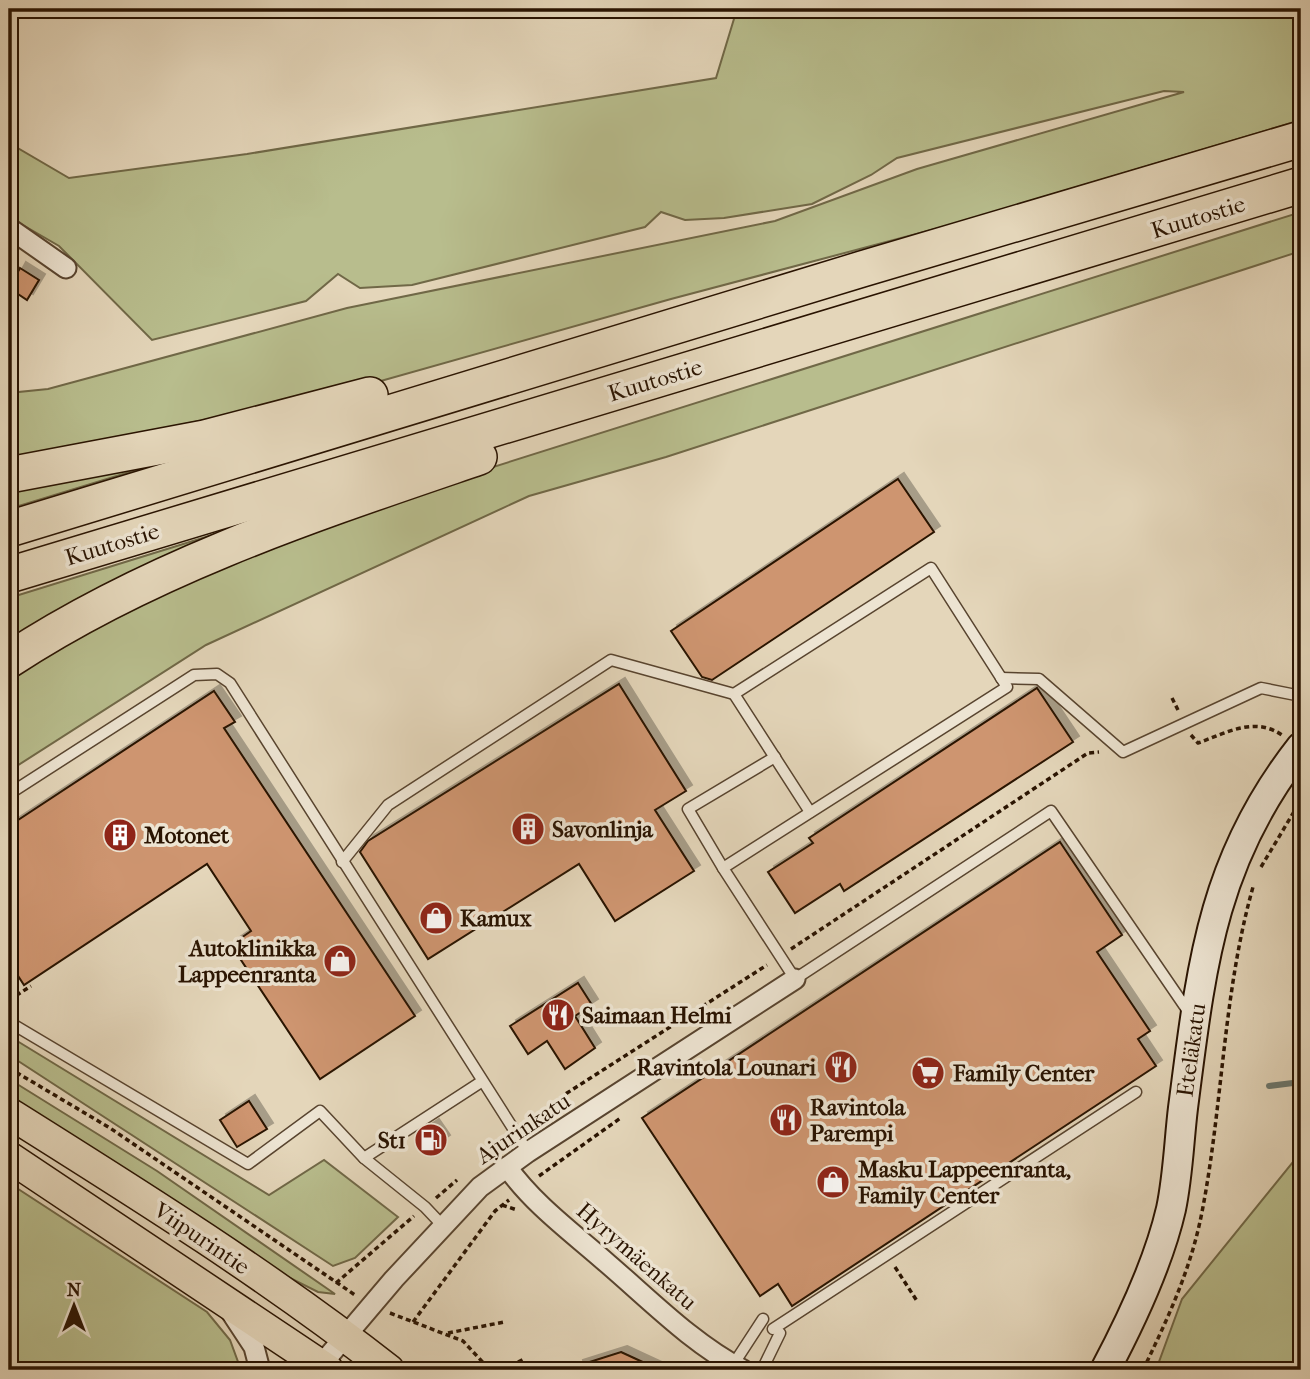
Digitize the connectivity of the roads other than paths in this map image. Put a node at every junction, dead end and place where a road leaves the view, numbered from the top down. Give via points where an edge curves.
1 (1301, 139) edge
2 (1301, 185) edge
3 (9, 228) edge
4 (1042, 264) junction
5 (65, 268) dead end
6 (862, 269) junction
7 (9, 475) edge
8 (9, 529) edge
9 (9, 575) edge
10 (9, 660) edge
11 (1001, 678) junction
12 (734, 694) junction
13 (1301, 696) edge
14 (1301, 747) edge
15 (775, 757) junction
16 (9, 794) edge
17 (810, 813) junction
18 (342, 862) junction
19 (723, 868) junction
20 (795, 979) junction
21 (1195, 1020) junction
22 (9, 1021) edge
23 (481, 1082) junction
24 (1136, 1092) dead end
25 (9, 1113) edge
26 (528, 1152) junction
27 (9, 1157) edge
28 (364, 1158) junction
29 (508, 1167) junction
30 (443, 1226) junction
31 (220, 1297) junction
32 (763, 1319) dead end
33 (345, 1335) junction
34 (324, 1368) edge
35 (738, 1368) edge
36 (1105, 1368) edge
37 (260, 1370) edge
38 (389, 1370) edge
39 (762, 1370) edge

1 - 6 highway, Kuutostie
2 - 4 highway, Kuutostie
3 - 5 street
4 - 9 highway, Kuutostie
4 - 10 highway via 299,519 153,580
6 - 7 highway via 205,438
6 - 8 highway, Kuutostie
11 - 12 lane via 931,568
11 - 13 lane via 1039,679 1123,752 1261,688
11 - 17 lane via 1007,687
12 - 15 lane
12 - 18 lane via 611,660 388,805
14 - 21 main road, Eteläkatu via 1265,796 1234,855 1210,931
15 - 17 lane
15 - 19 lane via 688,808
16 - 18 lane via 194,675 217,674 230,683
17 - 19 lane
18 - 23 lane
19 - 20 lane
20 - 21 lane via 1051,811
20 - 26 street, Ajurinkatu
21 - 36 main road, Eteläkatu via 1171,1209 1137,1306
22 - 28 lane via 248,1164 320,1111
23 - 26 lane
23 - 28 lane
24 - 39 lane via 777,1331
25 - 33 main road, Viipurintie
26 - 29 street, Ajurinkatu
27 - 31 main road, Viipurintie
28 - 30 lane
29 - 30 street, Ajurinkatu via 480,1187
29 - 35 street, Hyrymäenkatu via 523,1190 714,1355
30 - 33 street, Ajurinkatu
31 - 34 main road, Viipurintie
31 - 37 street via 254,1347
32 - 35 lane
33 - 34 street, Ajurinkatu
33 - 38 main road, Viipurintie

